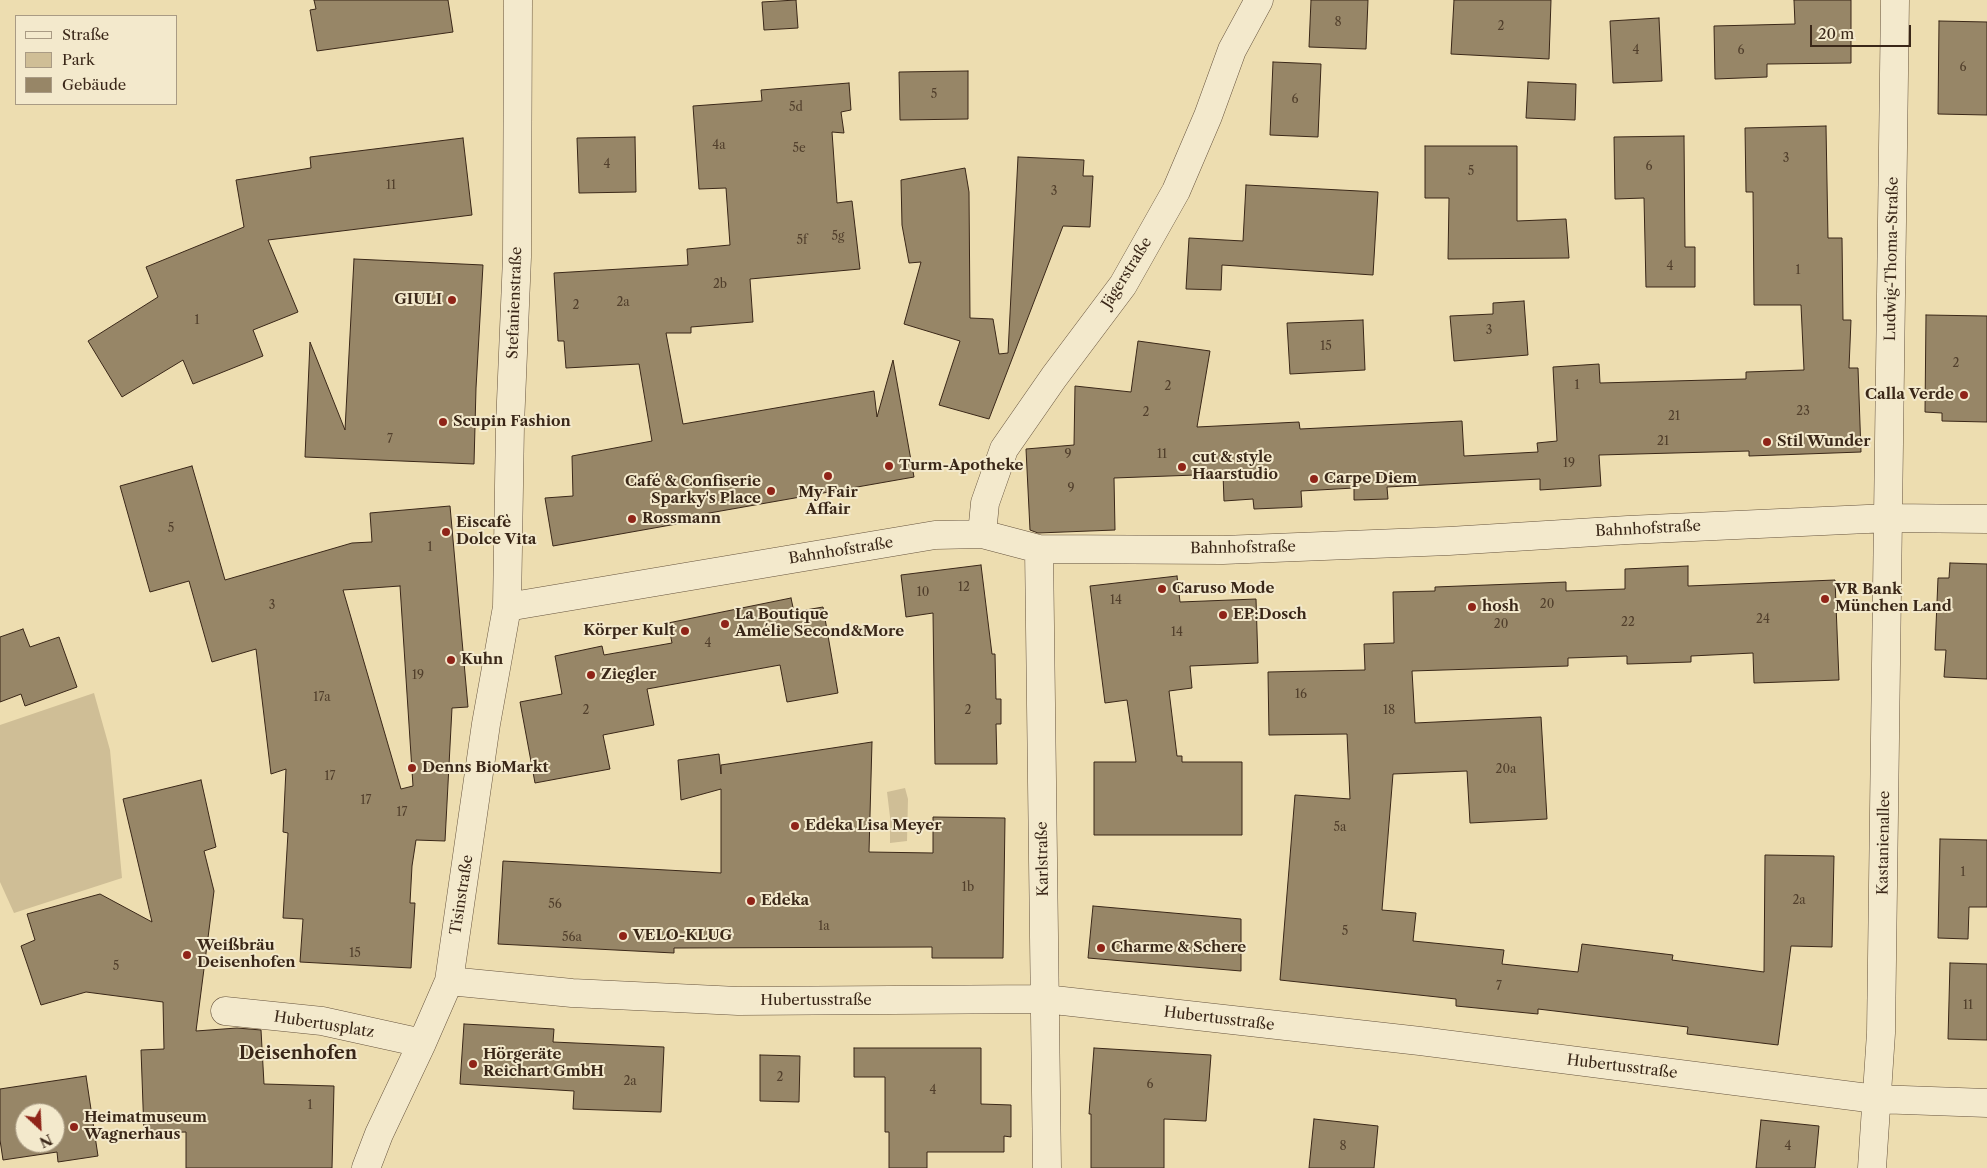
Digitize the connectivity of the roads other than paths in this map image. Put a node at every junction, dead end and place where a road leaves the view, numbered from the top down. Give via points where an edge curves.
1 (518, 0) edge
2 (1259, 0) edge
3 (1895, 0) edge
4 (1889, 518) junction
5 (1987, 519) edge
6 (982, 534) junction
7 (1039, 549) junction
8 (507, 607) junction
9 (449, 980) junction
10 (1046, 999) junction
11 (225, 1011) dead end
12 (422, 1043) junction
13 (1876, 1099) junction
14 (1987, 1103) edge
15 (366, 1168) edge
16 (1047, 1168) edge
17 (1872, 1168) edge

1 - 8 street, Stefanienstraße via 517,257
2 - 6 street, Jägerstraße via 1232,50 1176,190 1123,284 1004,449 985,503
3 - 4 street, Ludwig-Thoma-Straße
4 - 5 street, Bahnhofstraße
4 - 7 street, Bahnhofstraße via 1266,549
4 - 13 street, Kastanienallee via 1881,1033
6 - 7 street, Bahnhofstraße
6 - 8 street, Bahnhofstraße via 935,535
7 - 10 street, Karlstraße
8 - 9 street, Tisinstraße via 486,724
9 - 10 street, Hubertusstraße via 572,993 738,1001
9 - 12 street, Tisinstraße
10 - 13 street, Hubertusstraße via 1420,1041
10 - 16 street, Karlstraße
11 - 12 street, Hubertusplatz via 322,1021
12 - 15 street, Tisinstraße
13 - 14 street, Hubertusstraße
13 - 17 street, Kastanienallee

